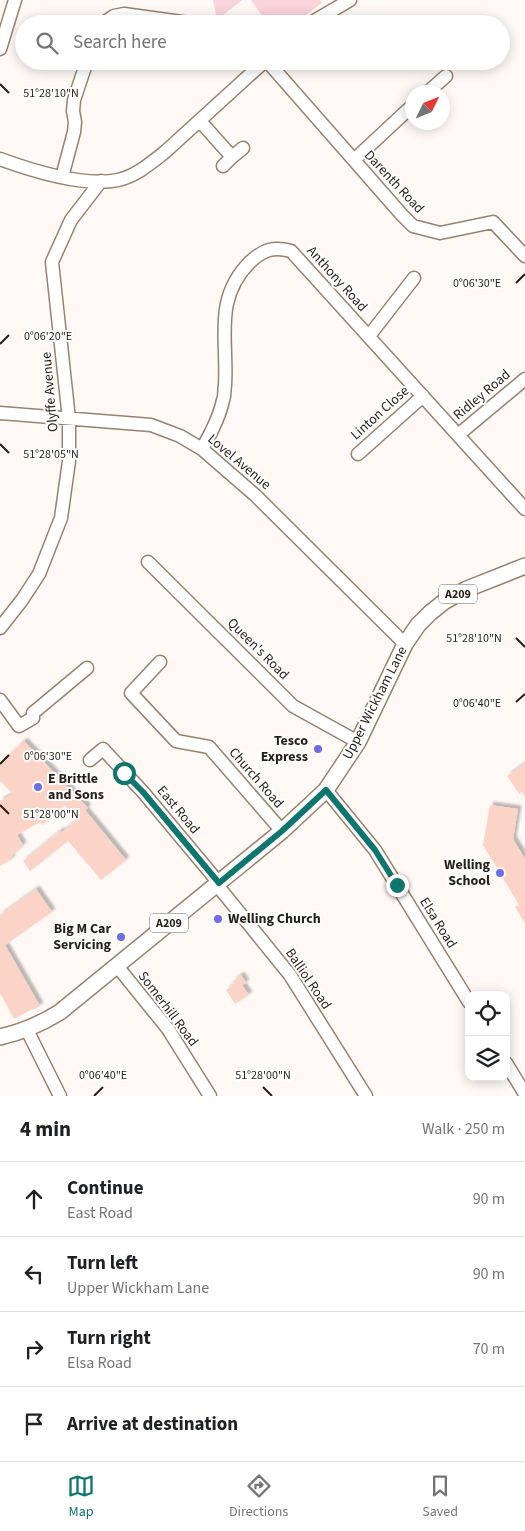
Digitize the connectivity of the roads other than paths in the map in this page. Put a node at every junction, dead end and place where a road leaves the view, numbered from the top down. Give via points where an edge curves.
1 (15, 0) edge
2 (350, 0) edge
3 (324, 15) edge
4 (0, 49) edge
5 (84, 70) edge
6 (256, 70) edge
7 (274, 70) edge
8 (446, 76) dead end
9 (436, 85) edge
10 (405, 113) edge
11 (200, 121) junction
12 (243, 148) dead end
13 (232, 157) junction
14 (0, 159) edge
15 (354, 160) junction
16 (223, 166) dead end
17 (62, 177) junction
18 (101, 181) junction
19 (525, 256) edge
20 (414, 278) dead end
21 (369, 336) junction
22 (525, 379) edge
23 (423, 396) junction
24 (0, 412) edge
25 (69, 419) junction
26 (458, 435) junction
27 (202, 449) junction
28 (358, 454) dead end
29 (525, 509) edge
30 (148, 562) dead end
31 (525, 566) edge
32 (0, 628) edge
33 (405, 644) junction
34 (160, 662) dead end
35 (87, 668) dead end
36 (0, 700) edge
37 (358, 742) junction
38 (90, 760) dead end
39 (326, 790) junction
40 (282, 831) junction
41 (218, 884) junction
42 (117, 966) junction
43 (465, 996) edge
44 (27, 1030) junction
45 (0, 1037) edge
46 (510, 1070) edge
47 (525, 1094) edge
48 (60, 1096) edge
49 (210, 1096) edge
50 (366, 1096) edge

1 - 4 street
2 - 3 street
5 - 17 street via 74,100 74,132
6 - 11 street
7 - 15 street, Darenth Road
8 - 9 street
10 - 15 street
11 - 13 street
11 - 18 street via 133,175
12 - 13 street
13 - 16 street
14 - 17 street
15 - 19 street, Darenth Road via 413,226 440,233 493,222
17 - 18 street
18 - 25 street, Olyffe Avenue via 71,220 52,262
20 - 21 street
21 - 23 street, Anthony Road
21 - 27 street, Anthony Road via 291,251 269,249 258,254 236,280 228,298 224,314 224,400
22 - 26 street, Ridley Road
23 - 26 street, Anthony Road
23 - 28 street, Linton Close
24 - 25 street, Lovel Avenue
25 - 27 street, Lovel Avenue via 151,425
25 - 32 street, Olyffe Avenue via 70,461 61,518 39,574
26 - 29 street, Anthony Road
27 - 33 street, Lovel Avenue via 255,495
30 - 37 street, Queen's Road via 293,706
31 - 33 main road, Upper Wickham Lane / A209 via 445,601 418,625
33 - 37 main road, Upper Wickham Lane / A209
34 - 40 street, Church Road via 131,693 176,741 209,747
35 - 36 street via 33,714 33,718 19,726
37 - 39 main road, Upper Wickham Lane / A209
38 - 41 street, East Road via 103,748
39 - 40 main road, Upper Wickham Lane / A209
39 - 43 street, Elsa Road via 375,850
40 - 41 main road, Upper Wickham Lane / A209
41 - 42 main road, Upper Wickham Lane / A209
41 - 50 street, Balliol Road via 290,975
42 - 44 main road, Upper Wickham Lane / A209 via 60,1012
42 - 49 street, Somerhill Road via 168,1029
44 - 45 main road, Upper Wickham Lane / A209
44 - 48 street
46 - 47 street

